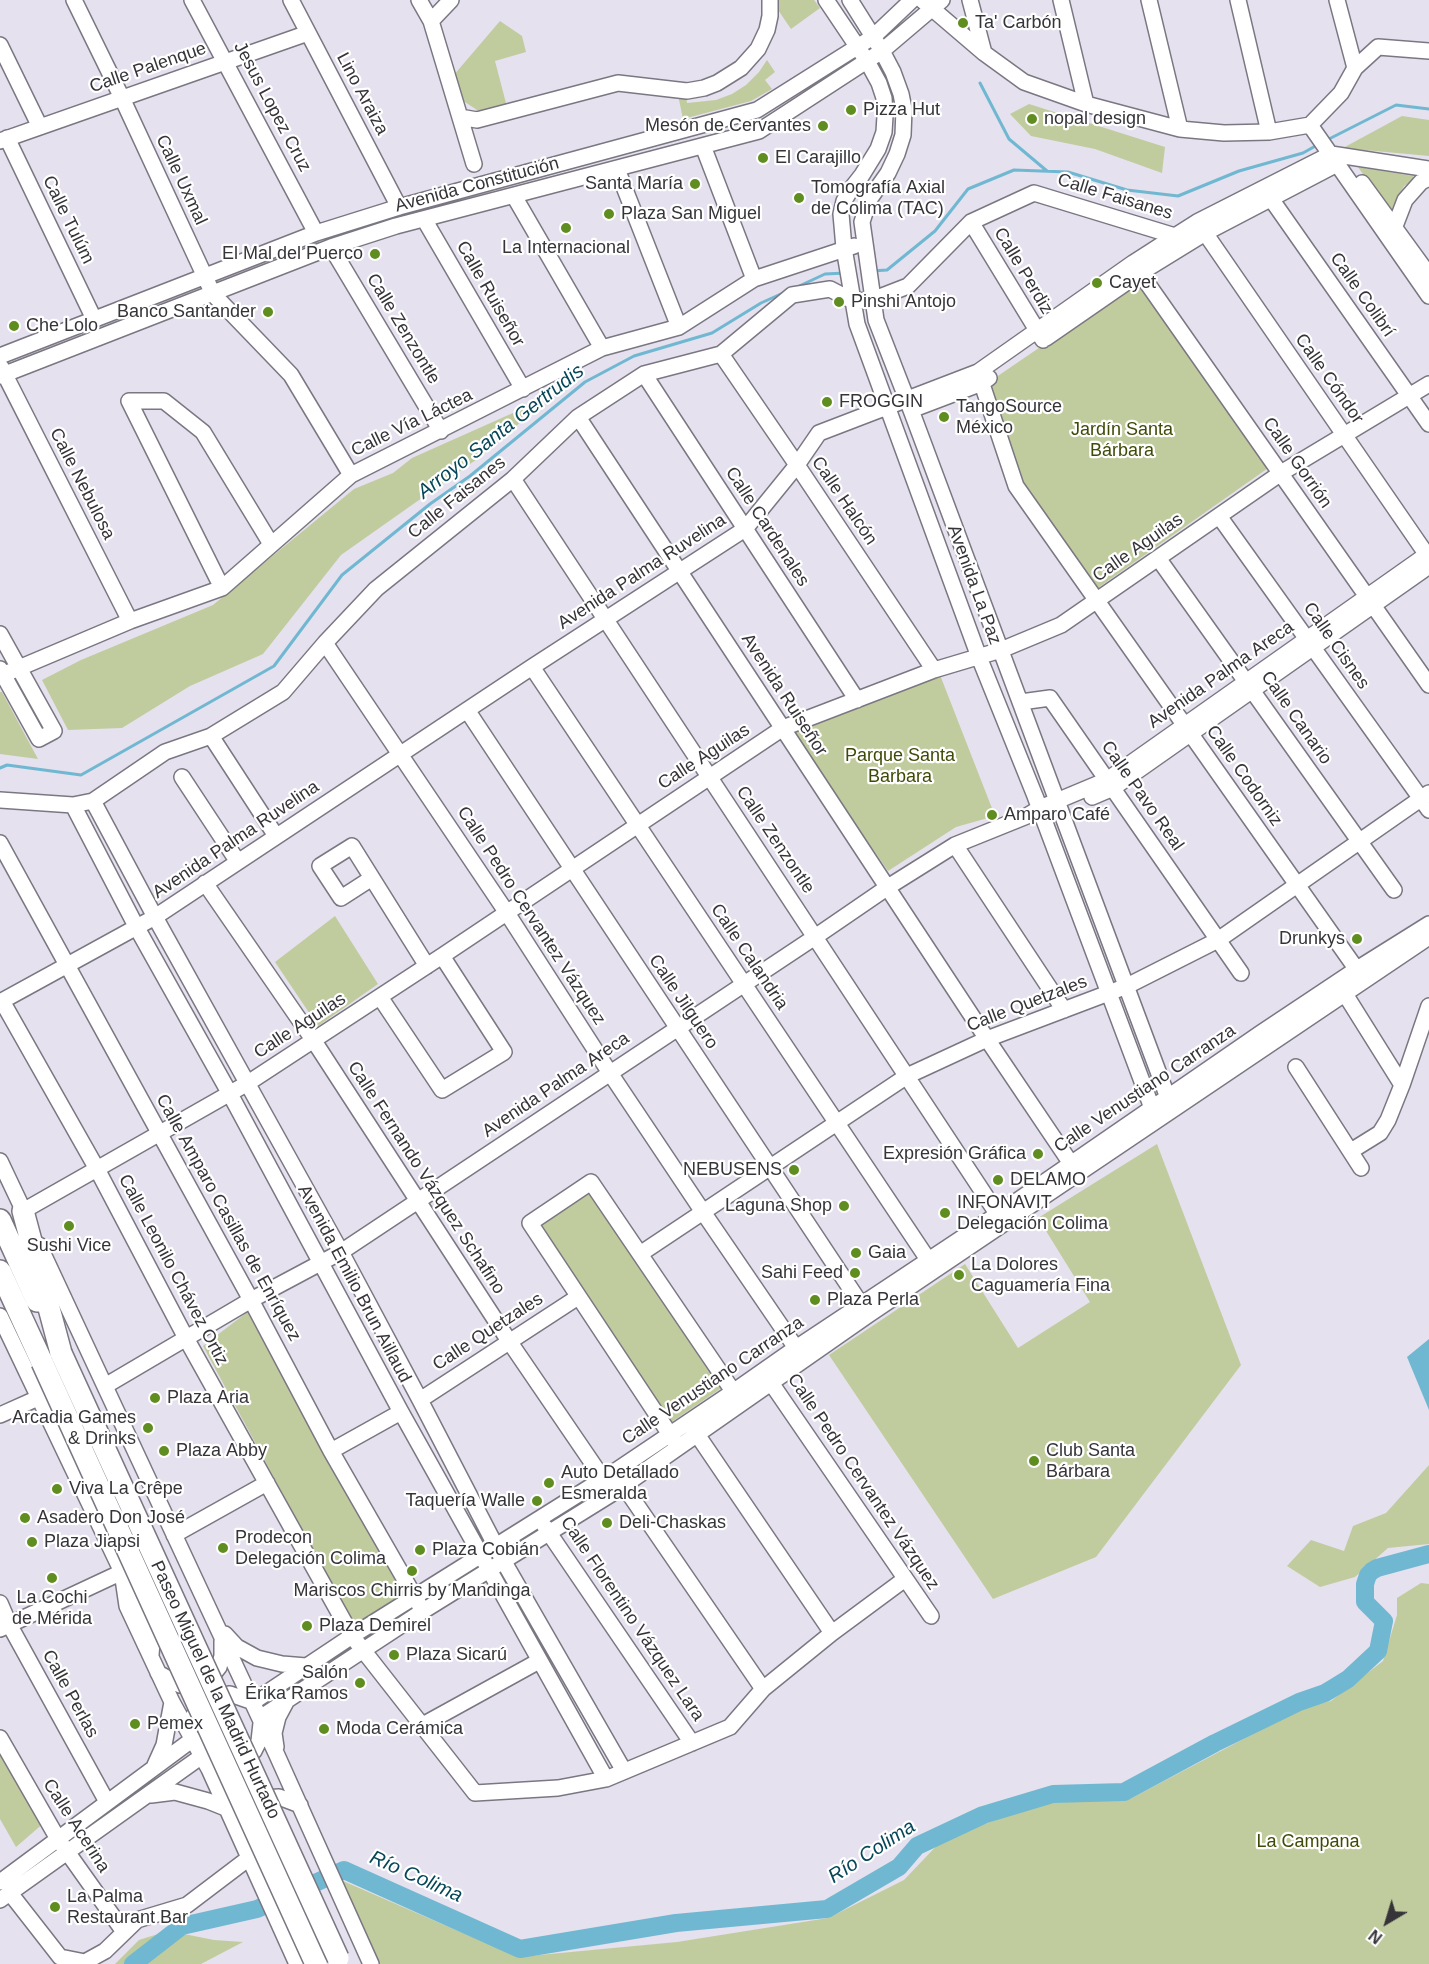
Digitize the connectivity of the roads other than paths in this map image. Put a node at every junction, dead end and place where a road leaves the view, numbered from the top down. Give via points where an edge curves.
1 (74, 0) edge
2 (192, 0) edge
3 (291, 0) edge
4 (419, 0) edge
5 (451, 0) edge
6 (770, 0) edge
7 (826, 0) edge
8 (850, 0) edge
9 (912, 0) edge
10 (970, 0) edge
11 (1061, 0) edge
12 (1149, 0) edge
13 (1238, 0) edge
14 (1337, 0) edge
15 (932, 3) edge
16 (431, 21) junction
17 (308, 33) junction
18 (873, 37) junction
19 (0, 45) edge
20 (858, 47) junction
21 (882, 51) junction
22 (1429, 51) edge
23 (984, 53) junction
24 (867, 61) junction
25 (226, 62) junction
26 (1356, 68) junction
27 (122, 98) junction
28 (1086, 104) junction
29 (460, 117) junction
30 (716, 120) junction
31 (40, 127) junction
32 (1180, 129) junction
33 (1269, 132) junction
34 (3, 140) edge
35 (722, 141) junction
36 (1326, 142) junction
37 (703, 146) junction
38 (474, 164) dead end
39 (617, 169) junction
40 (1428, 175) edge
41 (1267, 194) junction
42 (514, 196) junction
43 (399, 207) junction
44 (424, 219) junction
45 (971, 222) junction
46 (1201, 228) junction
47 (1391, 231) junction
48 (316, 232) junction
49 (1179, 241) junction
50 (864, 243) junction
51 (331, 247) junction
52 (844, 248) junction
53 (1137, 268) junction
54 (1429, 274) edge
55 (205, 277) junction
56 (754, 279) junction
57 (213, 294) junction
58 (1429, 296) edge
59 (872, 300) junction
60 (853, 301) junction
61 (94, 319) junction
62 (679, 327) junction
63 (1040, 336) junction
64 (602, 348) junction
65 (721, 354) junction
66 (0, 356) edge
67 (2, 372) edge
68 (644, 374) junction
69 (980, 377) junction
70 (1429, 384) edge
71 (522, 389) junction
72 (1409, 396) junction
73 (909, 405) junction
74 (888, 407) junction
75 (578, 417) junction
76 (1429, 424) edge
77 (441, 430) junction
78 (1344, 435) junction
79 (797, 465) junction
80 (1281, 473) junction
81 (351, 475) junction
82 (513, 479) junction
83 (1219, 516) junction
84 (745, 529) junction
85 (271, 544) junction
86 (1158, 558) junction
87 (1428, 558) edge
88 (680, 571) junction
89 (222, 588) junction
90 (1096, 601) junction
91 (1370, 601) junction
92 (605, 619) junction
93 (130, 621) junction
94 (0, 634) edge
95 (325, 643) junction
96 (1310, 643) junction
97 (1001, 650) junction
98 (980, 657) junction
99 (532, 667) junction
100 (19, 669) junction
101 (934, 670) junction
102 (1, 674) edge
103 (1429, 685) edge
104 (1249, 686) junction
105 (857, 700) junction
106 (1021, 702) junction
107 (467, 710) junction
108 (783, 728) junction
109 (1187, 729) junction
110 (211, 736) junction
111 (400, 754) junction
112 (182, 777) dead end
113 (709, 777) junction
114 (1110, 784) junction
115 (0, 800) edge
116 (93, 801) junction
117 (1426, 801) edge
118 (73, 805) junction
119 (1059, 806) junction
120 (1036, 814) junction
121 (637, 825) junction
122 (276, 836) junction
123 (1359, 842) junction
124 (0, 843) edge
125 (955, 845) junction
126 (238, 862) junction
127 (572, 869) junction
128 (372, 878) dead end
129 (206, 883) junction
130 (1297, 885) junction
131 (888, 887) junction
132 (1394, 890) dead end
133 (507, 913) junction
134 (155, 917) junction
135 (1429, 924) edge
136 (137, 928) junction
137 (815, 937) junction
138 (1429, 937) edge
139 (1218, 940) junction
140 (442, 956) junction
141 (68, 966) junction
142 (427, 966) junction
143 (1241, 973) dead end
144 (1360, 974) junction
145 (744, 984) junction
146 (1127, 986) junction
147 (1108, 993) junction
148 (1336, 994) junction
149 (380, 997) junction
150 (1, 1002) edge
151 (1429, 1006) edge
152 (1064, 1010) junction
153 (678, 1028) junction
154 (987, 1039) junction
155 (314, 1041) junction
156 (1296, 1067) dead end
157 (610, 1073) junction
158 (907, 1076) junction
159 (248, 1083) junction
160 (1402, 1084) junction
161 (230, 1094) junction
162 (1170, 1103) junction
163 (1154, 1114) junction
164 (837, 1123) junction
165 (160, 1134) junction
166 (1351, 1151) junction
167 (0, 1161) edge
168 (770, 1168) junction
169 (1074, 1168) junction
170 (1361, 1168) dead end
171 (97, 1169) junction
172 (418, 1201) junction
173 (23, 1211) junction
174 (703, 1212) junction
175 (1001, 1219) junction
176 (0, 1220) edge
177 (341, 1252) junction
178 (640, 1254) junction
179 (320, 1263) junction
180 (931, 1265) junction
181 (0, 1271) edge
182 (0, 1291) edge
183 (578, 1297) junction
184 (251, 1300) junction
185 (865, 1310) junction
186 (0, 1316) edge
187 (187, 1340) junction
188 (509, 1341) junction
189 (802, 1352) junction
190 (51, 1358) junction
191 (767, 1376) junction
192 (105, 1386) junction
193 (38, 1398) junction
194 (737, 1398) junction
195 (420, 1400) junction
196 (401, 1412) junction
197 (0, 1415) edge
198 (692, 1428) junction
199 (670, 1434) junction
200 (679, 1447) junction
201 (331, 1451) junction
202 (609, 1475) junction
203 (267, 1483) junction
204 (618, 1490) junction
205 (540, 1518) junction
206 (550, 1533) junction
207 (174, 1535) junction
208 (496, 1546) junction
209 (480, 1556) junction
210 (504, 1562) junction
211 (488, 1571) junction
212 (122, 1572) junction
213 (905, 1579) junction
214 (415, 1597) junction
215 (0, 1604) edge
216 (423, 1611) junction
217 (931, 1616) dead end
218 (5, 1627) edge
219 (219, 1631) junction
220 (832, 1633) junction
221 (352, 1636) junction
222 (362, 1650) junction
223 (539, 1661) junction
224 (306, 1666) junction
225 (158, 1673) junction
226 (763, 1689) junction
227 (288, 1698) junction
228 (172, 1702) junction
229 (253, 1702) junction
230 (260, 1718) junction
231 (421, 1726) junction
232 (0, 1738) edge
233 (193, 1739) junction
234 (692, 1743) junction
235 (276, 1753) junction
236 (202, 1756) junction
237 (154, 1767) junction
238 (624, 1771) junction
239 (606, 1779) junction
240 (148, 1796) junction
241 (107, 1802) junction
242 (300, 1805) junction
243 (228, 1809) junction
244 (58, 1839) junction
245 (240, 1839) junction
246 (68, 1852) junction
247 (249, 1858) junction
248 (3, 1892) edge
249 (124, 1932) junction
250 (339, 1961) edge
251 (297, 1964) edge
252 (316, 1964) edge
253 (371, 1964) edge

1 - 27 street, Calle Uxmal
2 - 25 street, Jesus Lopez Cruz
3 - 17 street, Lino Araiza
4 - 16 street
5 - 16 street
6 - 29 street via 767,30 758,49 741,68 704,88 687,91 618,83 477,120
7 - 20 street, Avenida La Paz
8 - 18 street, Avenida La Paz
9 - 18 street, Avenida Constitución
10 - 23 street
11 - 28 street
12 - 32 street
13 - 33 street
14 - 26 street
15 - 21 street, Avenida Constitución
15 - 23 street
16 - 29 street
17 - 25 street, Calle Palenque
17 - 43 street, Lino Araiza
18 - 20 street, Avenida Constitución
18 - 21 street, Avenida La Paz
19 - 31 street
20 - 24 street, Avenida La Paz
20 - 30 street, Avenida Constitución via 757,110
21 - 24 street, Avenida Constitución
21 - 50 street, Avenida La Paz via 901,94 903,135 888,173 864,211
22 - 26 street, Avenida Palma Ruvelina via 1378,47
23 - 28 street via 1024,82
24 - 35 street, Avenida Constitución via 759,130
24 - 52 street, Avenida La Paz via 884,98 884,132 870,163 844,201
25 - 27 street, Calle Palenque
25 - 48 street, Jesus Lopez Cruz
26 - 36 street, Avenida Palma Ruvelina via 1341,93
27 - 31 street, Calle Palenque
27 - 55 street, Calle Uxmal
28 - 32 street
29 - 38 street
30 - 35 street
30 - 43 street, Avenida Constitución
31 - 34 street, Calle Palenque
32 - 33 street
33 - 36 street
34 - 61 street, Calle Tulúm
35 - 37 street, Avenida Constitución
36 - 40 street
36 - 41 street, Avenida Palma Ruvelina
36 - 47 street
37 - 39 street, Avenida Constitución
37 - 56 street
39 - 42 street, Avenida Constitución
39 - 62 street
40 - 47 street via 1405,200
41 - 46 street, Avenida Palma Ruvelina
41 - 72 street, Calle Colibrí
42 - 44 street, Avenida Constitución
42 - 64 street
43 - 48 street, Avenida Constitución
44 - 51 street, Avenida Constitución
44 - 71 street, Calle Ruiseñor
45 - 49 street, Calle Faisanes via 1034,193
45 - 59 street, Calle Faisanes via 908,286
45 - 63 street, Calle Perdiz
46 - 49 street, Avenida Palma Ruvelina
46 - 78 street, Calle Cóndor
47 - 54 street
47 - 58 street
48 - 55 street, Avenida Constitución
49 - 53 street, Avenida Palma Ruvelina
50 - 52 street, Calle Vía Láctea
50 - 59 street, Avenida La Paz
51 - 57 street, Avenida Constitución
51 - 77 street, Calle Zenzontle
52 - 56 street, Calle Vía Láctea
52 - 60 street, Avenida La Paz
53 - 63 street, Avenida Palma Ruvelina
53 - 80 street, Calle Gorrión
55 - 57 street, Calle Uxmal
55 - 61 street, Avenida Constitución
56 - 62 street, Calle Vía Láctea
57 - 67 street, Avenida Constitución
57 - 81 street, Calle Uxmal via 291,375
59 - 60 street, Calle Faisanes
59 - 73 street, Avenida La Paz
60 - 65 street, Calle Faisanes via 830,289 792,295
60 - 74 street, Avenida La Paz via 857,324
61 - 66 street, Avenida Constitución
62 - 64 street, Calle Vía Láctea
63 - 69 street, Avenida Palma Ruvelina
64 - 71 street, Calle Vía Láctea
65 - 68 street, Calle Faisanes
65 - 79 street, Calle Halcón
67 - 93 street, Calle Nebulosa
68 - 75 street, Calle Faisanes
68 - 84 street, Calle Cardenales
69 - 73 street, Avenida Palma Ruvelina
69 - 90 street, Calle Codorniz via 1016,486
70 - 72 street, Calle Aguilas
71 - 77 street, Calle Vía Láctea
72 - 76 street, Calle Colibrí
72 - 78 street, Calle Aguilas
73 - 74 street, Avenida Palma Ruvelina
73 - 97 street, Avenida La Paz
74 - 79 street, Avenida Palma Ruvelina via 819,433
74 - 98 street, Avenida La Paz
75 - 82 street, Calle Faisanes
75 - 88 street, Avenida Ruiseñor
77 - 81 street, Calle Vía Láctea
78 - 80 street, Calle Aguilas
78 - 87 street, Calle Cóndor
79 - 84 street, Avenida Palma Ruvelina
79 - 101 street, Calle Halcón
80 - 83 street, Calle Aguilas
80 - 91 street, Calle Gorrión
81 - 85 street, Calle Vía Láctea
82 - 92 street, Calle Zenzontle
82 - 95 street, Calle Faisanes via 376,589
83 - 86 street, Calle Aguilas
83 - 96 street, Calle Cisnes
84 - 88 street, Avenida Palma Ruvelina
84 - 105 street, Calle Cardenales
85 - 89 street, Calle Vía Láctea
85 - 89 street via 204,432 164,401 129,401
86 - 90 street, Calle Aguilas
86 - 104 street, Calle Canario
87 - 91 street, Avenida Palma Areca
88 - 92 street, Avenida Palma Ruvelina
88 - 108 street, Avenida Ruiseñor
89 - 93 street, Calle Vía Láctea
90 - 97 street, Calle Aguilas via 1061,625
90 - 109 street, Calle Codorniz
91 - 96 street, Avenida Palma Areca
91 - 103 street, Calle Gorrión
92 - 99 street, Avenida Palma Ruvelina
92 - 113 street, Calle Zenzontle
93 - 100 street, Calle Vía Láctea
94 - 100 street
95 - 110 street, Calle Faisanes via 283,692
95 - 111 street, Calle Pedro Cervantez Vázquez
96 - 104 street, Avenida Palma Areca
96 - 117 street, Calle Cisnes
97 - 98 street, Calle Aguilas
97 - 106 street, Avenida La Paz
98 - 101 street, Calle Aguilas
98 - 120 street, Avenida La Paz
99 - 107 street, Avenida Palma Ruvelina
99 - 121 street, Calle Calandria
100 - 102 street, Calle Vía Láctea
100 - 102 street via 54,731 39,739
101 - 105 street, Calle Aguilas
104 - 109 street, Avenida Palma Areca
104 - 123 street, Calle Canario
105 - 108 street, Calle Aguilas
106 - 114 street, Calle Pavo Real via 1050,698
106 - 119 street, Avenida La Paz
107 - 111 street, Avenida Palma Ruvelina
107 - 127 street, Calle Jilguero
108 - 113 street, Calle Aguilas
108 - 131 street, Avenida Ruiseñor
109 - 114 street, Avenida Palma Areca
109 - 130 street, Calle Codorniz
110 - 116 street, Calle Faisanes via 165,752
110 - 122 street
111 - 122 street, Avenida Palma Ruvelina
111 - 133 street, Calle Pedro Cervantez Vázquez
112 - 126 street
113 - 121 street, Calle Aguilas
113 - 137 street, Calle Zenzontle
114 - 119 street, Avenida Palma Areca
114 - 139 street, Calle Pavo Real
115 - 118 street, Calle Faisanes
116 - 118 street, Calle Faisanes
116 - 134 street, Avenida Emilio Brun Aillaud
117 - 123 street, Calle Quetzales
118 - 136 street, Avenida Emilio Brun Aillaud
119 - 120 street, Avenida Palma Areca
119 - 146 street, Avenida La Paz
120 - 125 street, Avenida Palma Areca
120 - 147 street, Avenida La Paz
121 - 127 street, Calle Aguilas
121 - 145 street, Calle Calandria
122 - 126 street, Avenida Palma Ruvelina
123 - 130 street, Calle Quetzales
123 - 132 street, Calle Canario
124 - 141 street, Calle Amparo Casillas de Enríquez
125 - 131 street, Avenida Palma Areca
125 - 152 street
126 - 129 street, Avenida Palma Ruvelina
127 - 133 street, Calle Aguilas
127 - 153 street, Calle Jilguero
128 - 142 street
129 - 134 street, Avenida Palma Ruvelina
129 - 155 street, Calle Fernando Vázquez Schafino
130 - 139 street, Calle Quetzales
130 - 144 street, Calle Codorniz
131 - 137 street, Avenida Palma Areca
131 - 154 street, Avenida Ruiseñor
133 - 140 street, Calle Aguilas
133 - 157 street, Calle Pedro Cervantez Vázquez
134 - 136 street, Avenida Palma Ruvelina
134 - 159 street, Avenida Emilio Brun Aillaud
135 - 144 street, Calle Venustiano Carranza
136 - 141 street, Avenida Palma Ruvelina
136 - 161 street, Avenida Emilio Brun Aillaud
137 - 145 street, Avenida Palma Areca
137 - 158 street, Calle Zenzontle
138 - 144 street, Calle Venustiano Carranza
139 - 143 street, Calle Pavo Real
139 - 146 street, Calle Quetzales
140 - 142 street, Calle Aguilas
140 - 149 street via 504,1052 442,1090
141 - 150 street, Avenida Palma Ruvelina
141 - 165 street, Calle Amparo Casillas de Enríquez
142 - 149 street, Calle Aguilas
144 - 148 street, Calle Venustiano Carranza
145 - 153 street, Avenida Palma Areca
145 - 164 street, Calle Calandria
146 - 147 street, Calle Quetzales
146 - 162 street, Avenida La Paz
147 - 152 street, Calle Quetzales
147 - 163 street, Avenida La Paz
148 - 160 street
148 - 162 street, Calle Venustiano Carranza
149 - 155 street, Calle Aguilas
150 - 171 street, Calle Leonilo Chávez Ortiz
151 - 160 street
152 - 154 street, Calle Quetzales
153 - 157 street, Avenida Palma Areca
153 - 168 street, Calle Jilguero
154 - 158 street, Calle Quetzales
154 - 169 street, Avenida Ruiseñor
155 - 159 street, Calle Aguilas
155 - 172 street, Calle Fernando Vázquez Schafino
156 - 166 street
157 - 172 street, Avenida Palma Areca
157 - 174 street, Calle Pedro Cervantez Vázquez
158 - 164 street, Calle Quetzales
158 - 175 street, Calle Zenzontle
159 - 161 street, Calle Aguilas
159 - 177 street, Avenida Emilio Brun Aillaud
160 - 166 street via 1380,1133
161 - 165 street, Calle Aguilas
161 - 179 street, Avenida Emilio Brun Aillaud
162 - 163 street, Calle Venustiano Carranza
163 - 169 street, Calle Venustiano Carranza
164 - 168 street, Calle Quetzales
164 - 180 street, Calle Calandria
165 - 171 street, Calle Aguilas
165 - 184 street, Calle Amparo Casillas de Enríquez
166 - 170 street
167 - 173 street
168 - 174 street, Calle Quetzales
168 - 185 street, Calle Jilguero
169 - 175 street, Calle Venustiano Carranza
171 - 173 street, Calle Aguilas
171 - 187 street, Calle Leonilo Chávez Ortiz
172 - 177 street, Avenida Palma Areca
172 - 188 street, Calle Fernando Vázquez Schafino
173 - 190 highway
173 - 192 street
174 - 178 street, Calle Quetzales
174 - 189 street, Calle Pedro Cervantez Vázquez
175 - 180 street, Calle Venustiano Carranza
176 - 190 highway, Paseo Miguel de la Madrid Hurtado
177 - 179 street, Avenida Palma Areca
177 - 195 street, Avenida Emilio Brun Aillaud
178 - 183 street via 591,1182 530,1223
178 - 194 street
179 - 184 street, Avenida Palma Areca
179 - 196 street, Avenida Emilio Brun Aillaud
180 - 185 street, Calle Venustiano Carranza
181 - 190 highway, Paseo Miguel de la Madrid Hurtado
182 - 190 highway
183 - 188 street, Calle Quetzales
183 - 199 street
184 - 187 street, Avenida Palma Areca
184 - 201 street, Calle Amparo Casillas de Enríquez
185 - 189 street, Calle Venustiano Carranza
186 - 193 street
187 - 192 street, Avenida Palma Areca
187 - 203 street, Calle Leonilo Chávez Ortiz
188 - 195 street, Calle Quetzales
188 - 202 street, Calle Fernando Vázquez Schafino
189 - 191 street, Calle Venustiano Carranza
190 - 250 highway, Paseo Miguel de la Madrid Hurtado, bridge
190 - 252 highway, Paseo Miguel de la Madrid Hurtado, bridge
191 - 194 street, Calle Venustiano Carranza
191 - 213 street, Calle Pedro Cervantez Vázquez
192 - 207 street
193 - 197 street
193 - 212 street
194 - 198 street, Calle Venustiano Carranza
195 - 208 street, Avenida Emilio Brun Aillaud
196 - 201 street
196 - 209 street, Avenida Emilio Brun Aillaud
198 - 199 street, Calle Venustiano Carranza
198 - 200 street, Calle Venustiano Carranza
198 - 220 street
199 - 200 street
199 - 202 street, Calle Venustiano Carranza
200 - 204 street, Calle Venustiano Carranza
201 - 214 street, Calle Amparo Casillas de Enríquez
202 - 204 street, Calle Fernando Vázquez Schafino
202 - 205 street, Calle Venustiano Carranza
203 - 207 street
203 - 221 street, Calle Leonilo Chávez Ortiz
204 - 206 street, Calle Venustiano Carranza
204 - 226 street, Calle Fernando Vázquez Schafino
205 - 206 street, Calle Florentino Vázquez Lara
205 - 208 street, Calle Venustiano Carranza
206 - 210 street, Calle Venustiano Carranza
206 - 234 street, Calle Florentino Vázquez Lara
207 - 219 street
208 - 209 street, Calle Venustiano Carranza
208 - 210 street, Avenida Emilio Brun Aillaud
209 - 211 street, Avenida Emilio Brun Aillaud
209 - 214 street, Calle Venustiano Carranza
210 - 211 street, Calle Venustiano Carranza
210 - 238 street, Avenida Emilio Brun Aillaud
211 - 216 street, Calle Venustiano Carranza
211 - 223 street, Avenida Emilio Brun Aillaud
212 - 218 street
212 - 225 street via 127,1606
213 - 217 street, Calle Pedro Cervantez Vázquez
213 - 220 street
214 - 216 street, Calle Amparo Casillas de Enríquez
214 - 221 street, Calle Venustiano Carranza
215 - 218 street, Calle Perlas
216 - 222 street, Calle Venustiano Carranza
218 - 241 street, Calle Perlas
219 - 224 street via 257,1658
219 - 225 street via 219,1667 202,1683 180,1684
219 - 229 street
220 - 226 street
221 - 222 street, Calle Leonilo Chávez Ortiz
221 - 224 street, Calle Venustiano Carranza
222 - 227 street, Calle Venustiano Carranza
222 - 231 street, Calle Leonilo Chávez Ortiz
223 - 231 street
223 - 239 street, Avenida Emilio Brun Aillaud
224 - 229 street, Calle Venustiano Carranza
225 - 228 street
226 - 234 street via 730,1727
227 - 230 street, Calle Venustiano Carranza
227 - 235 street via 274,1733
228 - 233 street
228 - 237 street via 164,1745
229 - 230 street
229 - 233 street via 230,1694 207,1700 194,1716
230 - 235 street
230 - 236 street via 260,1741 245,1759 223,1764
231 - 239 street, Calle Leonilo Chávez Ortiz via 475,1793 558,1788
232 - 244 street, Calle Acerina
233 - 236 street
233 - 237 street
234 - 238 street
235 - 242 street
236 - 240 street
236 - 243 street
237 - 241 street
238 - 239 street
240 - 243 street via 175,1792
240 - 246 street
241 - 244 street
242 - 245 street via 279,1797 256,1802 242,1818
242 - 253 street
243 - 245 street
244 - 246 street, Calle Acerina
244 - 248 street
245 - 247 street
246 - 248 street
246 - 249 street, Calle Acerina
247 - 249 street via 187,1905 137,1920
247 - 251 street
248 - 249 street via 60,1957 85,1962 105,1951

